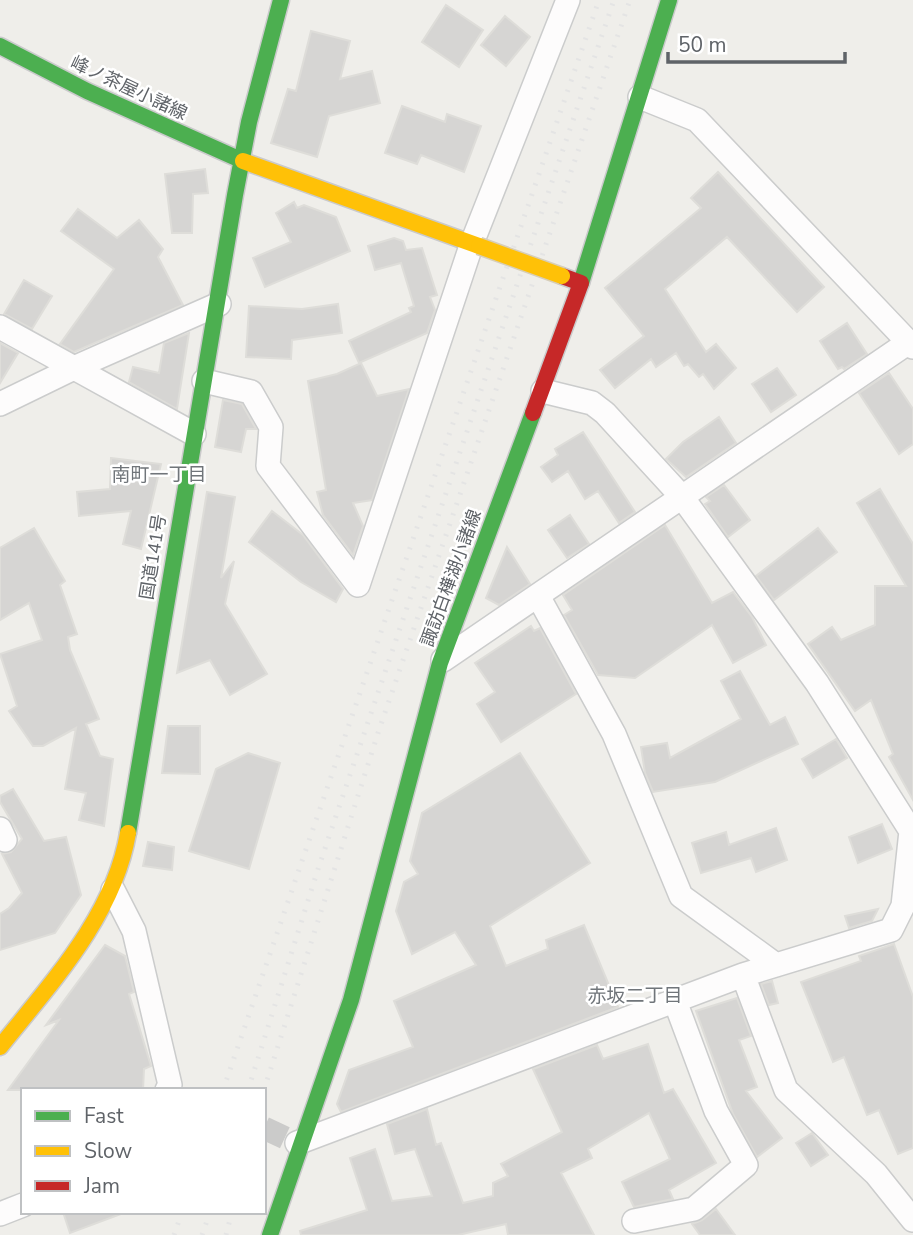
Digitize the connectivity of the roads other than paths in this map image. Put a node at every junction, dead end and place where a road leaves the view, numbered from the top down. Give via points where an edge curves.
1 (281, 0) edge
2 (568, 0) edge
3 (669, 0) edge
4 (0, 46) edge
5 (640, 97) junction
6 (243, 161) junction
7 (475, 245) junction
8 (581, 282) junction
9 (219, 304) junction
10 (0, 327) edge
11 (911, 345) edge
12 (76, 367) junction
13 (204, 381) junction
14 (543, 391) junction
15 (0, 404) edge
16 (194, 434) junction
17 (682, 497) junction
18 (538, 596) junction
19 (440, 663) junction
20 (909, 818) edge
21 (114, 890) junction
22 (775, 965) junction
23 (743, 975) junction
24 (675, 1001) junction
25 (0, 1047) edge
26 (168, 1088) edge
27 (297, 1143) junction
28 (21, 1206) edge
29 (0, 1214) edge
30 (913, 1220) edge
31 (634, 1221) dead end
32 (270, 1235) edge

1 - 6 main road, 国道141号
2 - 7 street
3 - 5 main road, 諏訪白樺湖小諸線
4 - 6 main road, 峰ノ茶屋小諸線
5 - 8 main road, 諏訪白樺湖小諸線
5 - 11 street via 697,120
6 - 7 main road
6 - 9 main road, 国道141号
7 - 8 main road, bridge
7 - 13 street via 358,585 268,466 271,427 251,392
8 - 14 main road, 諏訪白樺湖小諸線
9 - 12 street
9 - 13 main road, 国道141号
10 - 12 street
11 - 17 street
12 - 15 street
12 - 16 street
13 - 16 main road, 国道141号
14 - 17 street via 592,403
14 - 19 main road, 諏訪白樺湖小諸線
16 - 21 main road, 国道141号 via 124,855
17 - 18 street
17 - 20 street
18 - 19 street
18 - 22 street via 614,734 681,897
19 - 27 main road, 諏訪白樺湖小諸線 via 351,1000
20 - 22 street via 903,906 891,930
21 - 25 main road, 国道141号 via 79,945
21 - 26 street via 134,932
22 - 23 street
23 - 24 street
23 - 30 street via 786,1090 876,1174
24 - 27 street
24 - 31 street via 716,1111 746,1165 694,1209
27 - 32 main road, 諏訪白樺湖小諸線
28 - 29 street

